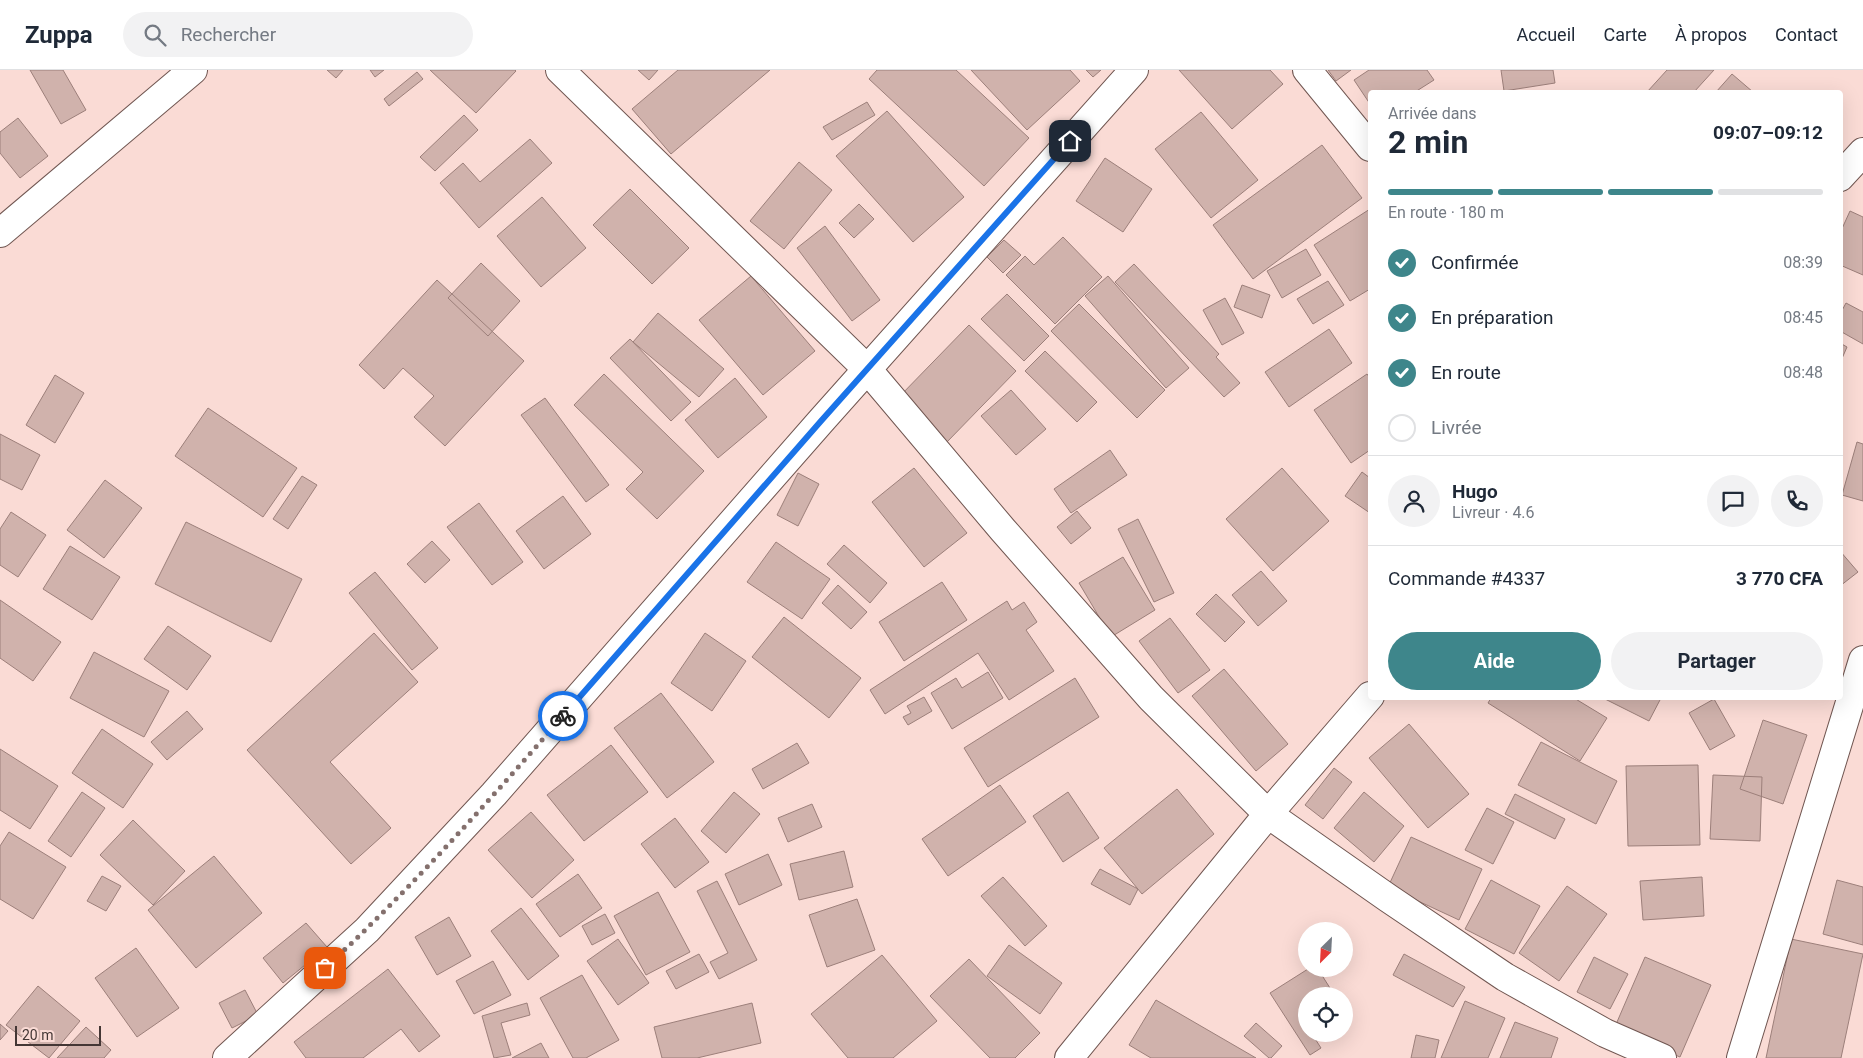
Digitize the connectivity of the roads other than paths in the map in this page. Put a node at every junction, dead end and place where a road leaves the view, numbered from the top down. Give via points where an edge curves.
1 (194, 70) edge
2 (560, 70) edge
3 (1134, 70) edge
4 (1307, 70) edge
5 (1368, 146) edge
6 (1863, 152) edge
7 (1843, 174) edge
8 (0, 233) edge
9 (867, 369) junction
10 (1854, 662) edge
11 (1368, 698) edge
12 (1268, 814) junction
13 (227, 1058) edge
14 (1069, 1058) edge
15 (1662, 1058) edge
16 (1741, 1058) edge

1 - 8 street
2 - 9 street
3 - 9 street
4 - 5 street
6 - 7 street
9 - 12 street via 1151,698
9 - 13 street via 494,794 367,930
10 - 16 street
11 - 12 street
12 - 14 street
12 - 15 street via 1506,977 1606,1033

